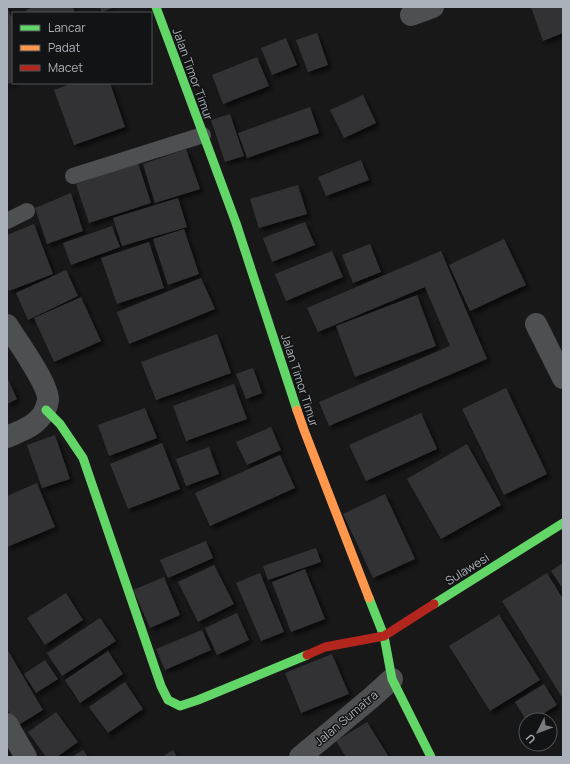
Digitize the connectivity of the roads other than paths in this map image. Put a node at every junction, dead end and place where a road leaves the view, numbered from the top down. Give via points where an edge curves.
1 (156, 7) edge
2 (434, 7) edge
3 (411, 16) dead end
4 (203, 135) junction
5 (73, 176) dead end
6 (27, 211) dead end
7 (7, 221) edge
8 (536, 324) dead end
9 (7, 325) edge
10 (563, 378) edge
11 (46, 410) junction
12 (7, 437) edge
13 (563, 523) edge
14 (384, 636) junction
15 (392, 679) junction
16 (7, 724) edge
17 (18, 753) edge
18 (300, 757) edge
19 (431, 757) edge

1 - 4 street, Jalan Timor Timur
2 - 3 street
4 - 5 lane
4 - 14 street, Jalan Timor Timur via 236,223 304,430
6 - 7 lane
8 - 10 street
9 - 11 street via 43,383 48,398
11 - 12 street via 38,420
11 - 14 street via 60,424 84,458 156,673 168,700 180,706 325,646
13 - 14 street, Sulawesi
14 - 15 street, Jalan Timor Timur
15 - 18 street, Jalan Sumatra
15 - 19 street, Jalan Timor Timur
16 - 17 street

